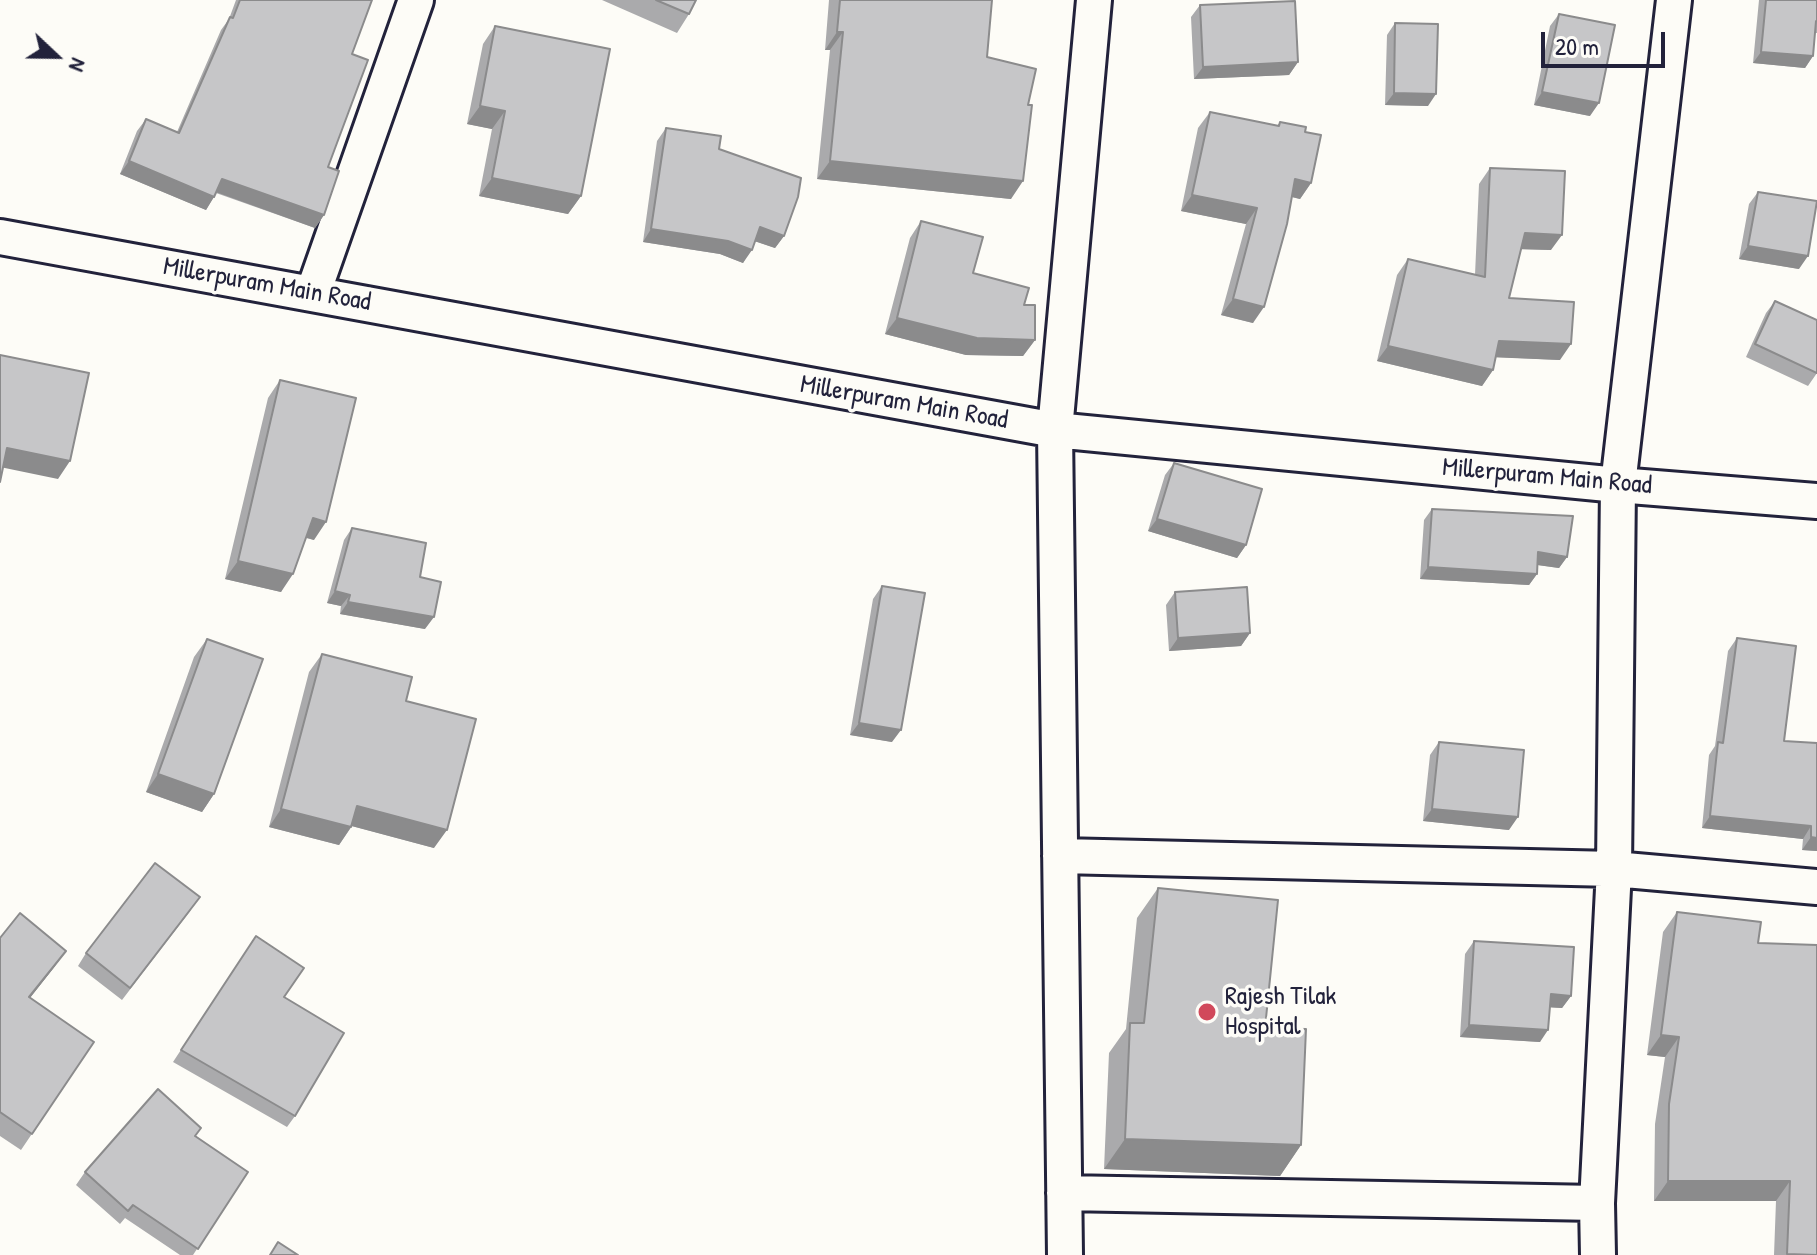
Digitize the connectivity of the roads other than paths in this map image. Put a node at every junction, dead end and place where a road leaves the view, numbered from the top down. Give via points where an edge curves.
1 (416, 0) edge
2 (1094, 0) edge
3 (1674, 0) edge
4 (0, 237) edge
5 (313, 293) junction
6 (1055, 430) junction
7 (1618, 485) junction
8 (1817, 501) edge
9 (1060, 856) junction
10 (1614, 869) junction
11 (1817, 887) edge
12 (1064, 1193) junction
13 (1597, 1203) junction
14 (1065, 1255) edge
15 (1598, 1255) edge

1 - 5 street
2 - 6 street
3 - 7 street
4 - 5 street, Millerpuram Main Road
5 - 6 street, Millerpuram Main Road
6 - 7 street, Millerpuram Main Road
6 - 9 street
7 - 8 street, Millerpuram Main Road
7 - 10 street
9 - 10 street
9 - 12 street
10 - 11 street
10 - 13 street
12 - 13 street
12 - 14 street
13 - 15 street

